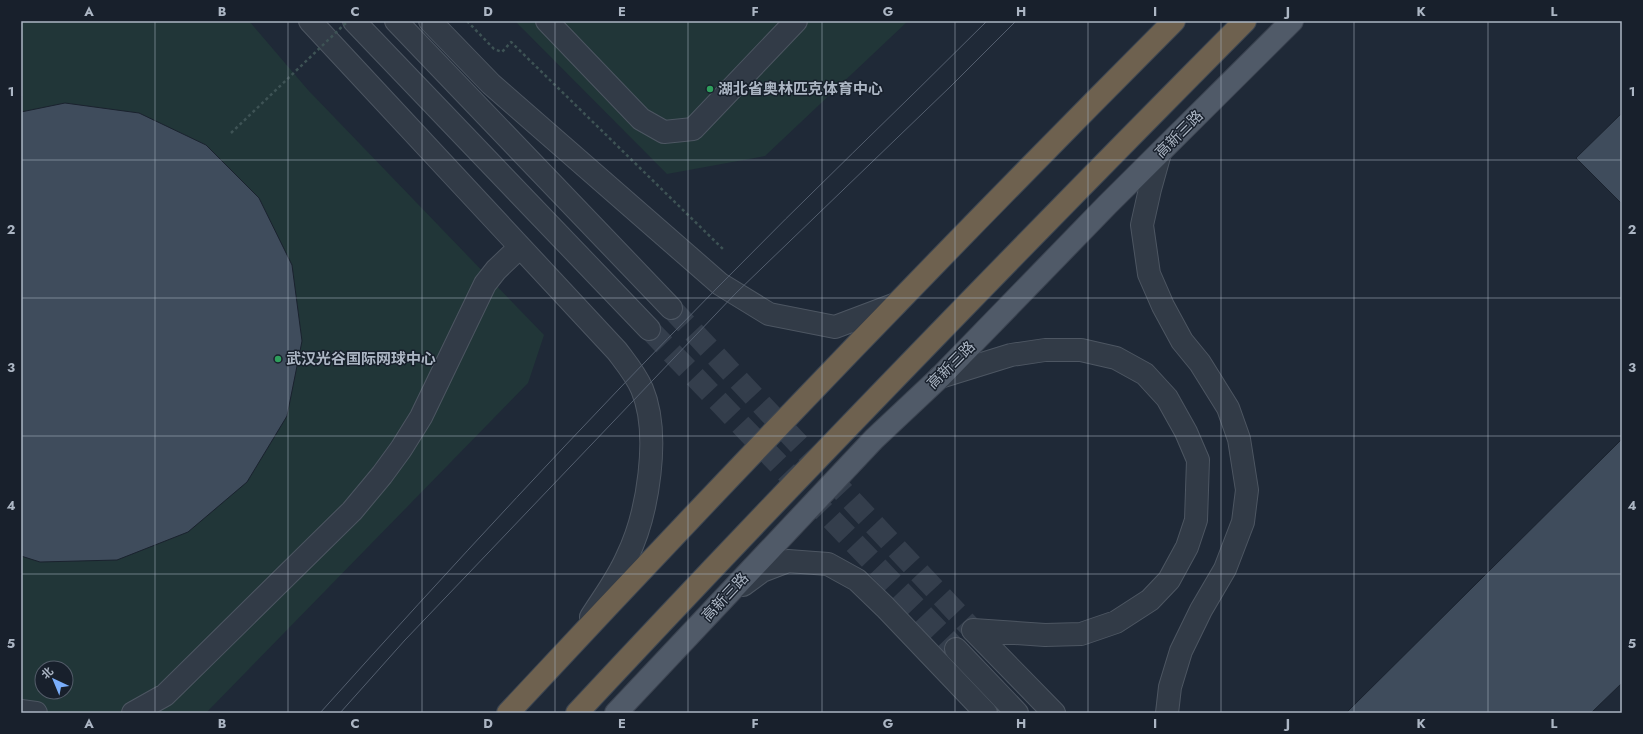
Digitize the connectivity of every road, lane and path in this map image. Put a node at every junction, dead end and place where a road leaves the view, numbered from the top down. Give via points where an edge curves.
1 (310, 21) edge
2 (348, 21) edge
3 (354, 21) edge
4 (396, 21) edge
5 (430, 21) edge
6 (467, 21) edge
7 (547, 21) edge
8 (796, 21) edge
9 (1174, 21) edge
10 (1245, 21) edge
11 (1292, 21) edge
12 (231, 133) dead end
13 (1160, 152) junction
14 (520, 247) junction
15 (725, 251) dead end
16 (896, 304) junction
17 (671, 308) tunnel mouth
18 (649, 329) tunnel mouth
19 (940, 377) junction
20 (720, 603) junction
21 (582, 634) junction
22 (956, 649) tunnel mouth
23 (21, 711) edge
24 (139, 712) edge
25 (36, 713) edge
26 (508, 713) edge
27 (577, 713) edge
28 (616, 713) edge
29 (986, 713) edge
30 (1017, 713) edge
31 (1054, 713) edge
32 (1168, 713) edge

1 - 14 street
2 - 12 path, bridge
3 - 18 street
4 - 17 street
5 - 16 street via 491,84 720,284 769,314 835,327
6 - 15 path via 494,49 502,52 510,42
7 - 8 street via 641,119 664,132 692,129
9 - 16 highway
10 - 27 highway, 高新三路 via 1014,254 720,559
11 - 13 main road, 高新三路
13 - 19 main road, 高新三路
13 - 32 street via 1142,225 1149,274 1182,340 1200,363 1228,408 1239,439 1247,490 1243,522 1225,569 1181,651 1170,687
14 - 21 street via 617,351 634,373 642,390 648,415 653,447 643,510 627,557
14 - 24 street via 496,270 486,284 402,449 352,512 165,695
16 - 21 highway
19 - 20 main road, 高新三路 via 874,439
19 - 31 street via 1011,355 1045,350 1081,350 1116,358 1145,374 1167,398 1198,460 1196,520 1187,547 1169,580 1150,600 1116,622 1081,634 1044,635 973,630
20 - 28 main road, 高新三路
20 - 29 street via 762,571 788,561 828,564 857,580
21 - 26 highway
22 - 30 street
23 - 25 street

